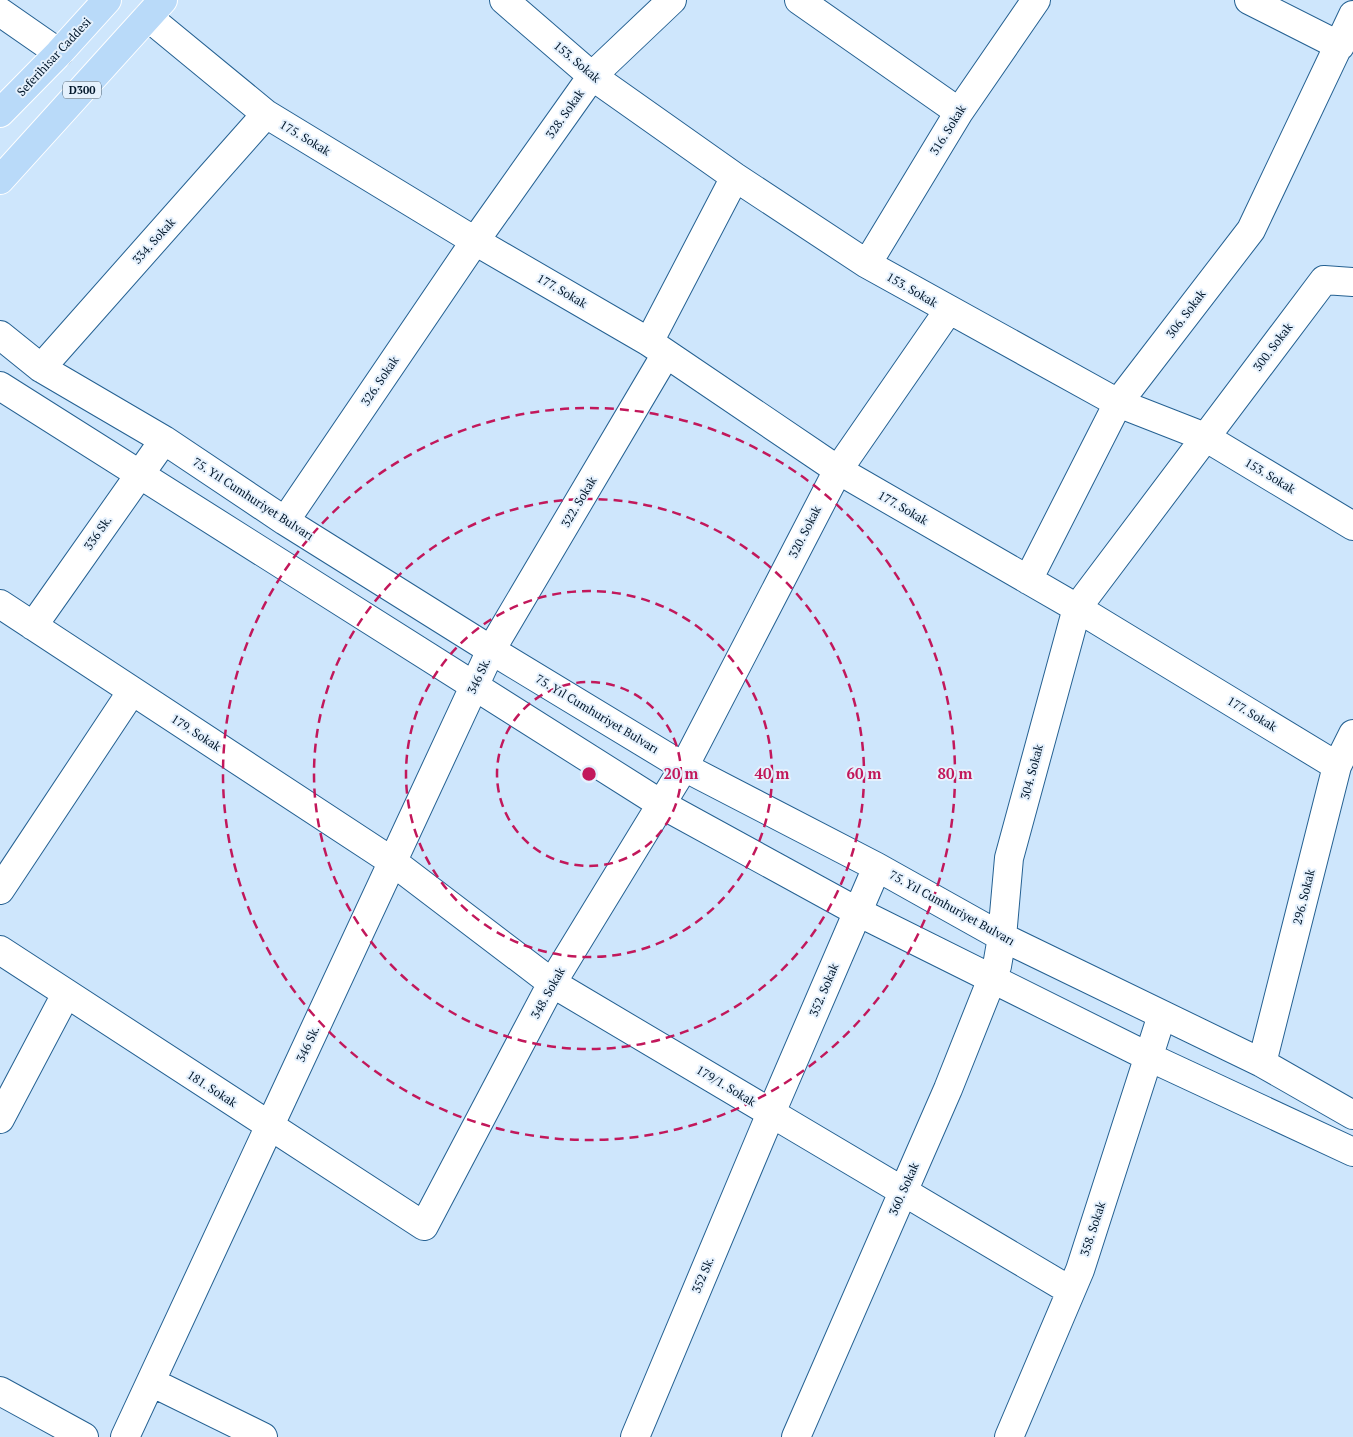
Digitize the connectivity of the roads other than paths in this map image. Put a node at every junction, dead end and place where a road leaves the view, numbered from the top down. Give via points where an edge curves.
1 (107, 0) edge
2 (504, 0) edge
3 (672, 0) edge
4 (799, 0) edge
5 (1249, 0) edge
6 (1026, 5) edge
7 (155, 9) edge
8 (0, 12) edge
9 (1353, 15) edge
10 (1340, 46) junction
11 (59, 53) junction
12 (592, 76) junction
13 (959, 112) junction
14 (0, 113) edge
15 (266, 114) junction
16 (736, 177) junction
17 (0, 180) edge
18 (476, 242) junction
19 (867, 264) junction
20 (1353, 282) edge
21 (948, 311) junction
22 (0, 335) edge
23 (658, 348) junction
24 (41, 368) junction
25 (0, 386) edge
26 (1118, 403) junction
27 (1205, 437) junction
28 (164, 440) junction
29 (838, 470) junction
30 (140, 473) junction
31 (285, 521) junction
32 (1353, 526) edge
33 (1028, 580) junction
34 (0, 604) edge
35 (1077, 608) junction
36 (33, 626) junction
37 (491, 650) junction
38 (475, 685) junction
39 (132, 691) junction
40 (1353, 734) edge
41 (1337, 766) junction
42 (684, 767) junction
43 (661, 804) junction
44 (393, 862) junction
45 (877, 867) junction
46 (0, 890) edge
47 (858, 912) junction
48 (1002, 937) junction
49 (0, 950) edge
50 (993, 977) junction
51 (552, 983) junction
52 (66, 994) junction
53 (1162, 1016) junction
54 (1149, 1057) junction
55 (1262, 1063) junction
56 (771, 1113) junction
57 (1353, 1116) edge
58 (0, 1119) edge
59 (270, 1127) junction
60 (1353, 1152) edge
61 (904, 1190) junction
62 (424, 1226) joint
63 (1072, 1291) junction
64 (151, 1382) junction
65 (0, 1391) edge
66 (84, 1437) edge
67 (125, 1437) edge
68 (263, 1437) edge
69 (635, 1437) edge
70 (796, 1437) edge
71 (1010, 1437) edge

1 - 11 highway, Seferihisar Caddesi
2 - 12 street, 153. Sokak
3 - 12 street, 328. Sokak
4 - 13 street
5 - 10 street
6 - 13 street, 316. Sokak
7 - 15 street, 175. Sokak
7 - 17 highway, D300
8 - 11 street
9 - 10 street, 306. Sokak
10 - 26 street, 306. Sokak via 1250,230
11 - 14 highway, Seferihisar Caddesi
12 - 16 street, 153. Sokak
12 - 18 street, 328. Sokak
13 - 19 street, 316. Sokak
15 - 18 street, 175. Sokak
15 - 24 street, 334. Sokak
16 - 19 street, 153. Sokak
16 - 23 street, 322. Sokak
18 - 23 street, 177. Sokak
18 - 31 street, 326. Sokak
19 - 21 street, 153. Sokak
20 - 27 street, 300. Sokak via 1324,280
21 - 26 street, 153. Sokak
21 - 29 street, 320. Sokak
22 - 24 street, 75. Yıl Cumhuriyet Bulvarı
23 - 29 street, 177. Sokak
23 - 37 street, 322. Sokak
24 - 28 street, 75. Yıl Cumhuriyet Bulvarı
25 - 30 street
26 - 27 street, 153. Sokak
26 - 33 street, 306. Sokak
27 - 32 street, 153. Sokak
27 - 35 street
28 - 30 street, 336 Sk.
28 - 31 street, 75. Yıl Cumhuriyet Bulvarı
29 - 33 street, 177. Sokak
29 - 42 street, 320. Sokak
30 - 36 street, 336 Sk.
30 - 38 street
31 - 37 street, 75. Yıl Cumhuriyet Bulvarı
33 - 35 street, 177. Sokak
34 - 36 street, 179. Sokak
35 - 41 street, 177. Sokak
35 - 48 street, 304. Sokak via 1009,858
36 - 39 street, 179. Sokak
37 - 38 street, 346 Sk.
37 - 42 street, 75. Yıl Cumhuriyet Bulvarı
38 - 43 street
38 - 44 street, 346 Sk.
39 - 44 street, 179. Sokak
39 - 46 street
40 - 41 street, 296. Sokak
41 - 55 street, 296. Sokak
42 - 43 street, 348. Sokak
42 - 45 street, 75. Yıl Cumhuriyet Bulvarı
43 - 47 street
43 - 51 street, 348. Sokak
44 - 51 street, 179/1. Sokak
44 - 59 street, 346 Sk.
45 - 47 street, 352. Sokak
45 - 48 street, 75. Yıl Cumhuriyet Bulvarı
47 - 50 street
47 - 56 street, 352. Sokak
48 - 50 street, 360. Sokak
48 - 53 street, 75. Yıl Cumhuriyet Bulvarı
49 - 52 street, 181. Sokak
50 - 54 street
50 - 61 street, 360. Sokak
51 - 56 street, 179/1. Sokak
51 - 62 street, 348. Sokak
52 - 58 street
52 - 59 street, 181. Sokak
53 - 54 street, 358. Sokak
53 - 55 street, 75. Yıl Cumhuriyet Bulvarı
54 - 60 street
54 - 63 street, 358. Sokak
55 - 57 street, 75. Yıl Cumhuriyet Bulvarı
56 - 61 street, 179/1. Sokak
56 - 69 street, 352 Sk.
59 - 62 street, 181. Sokak
59 - 64 street, 346 Sk.
61 - 63 street, 179/1. Sokak
61 - 70 street, 360. Sokak
63 - 71 street, 358. Sokak
64 - 67 street, 346 Sk.
64 - 68 street
65 - 66 street

